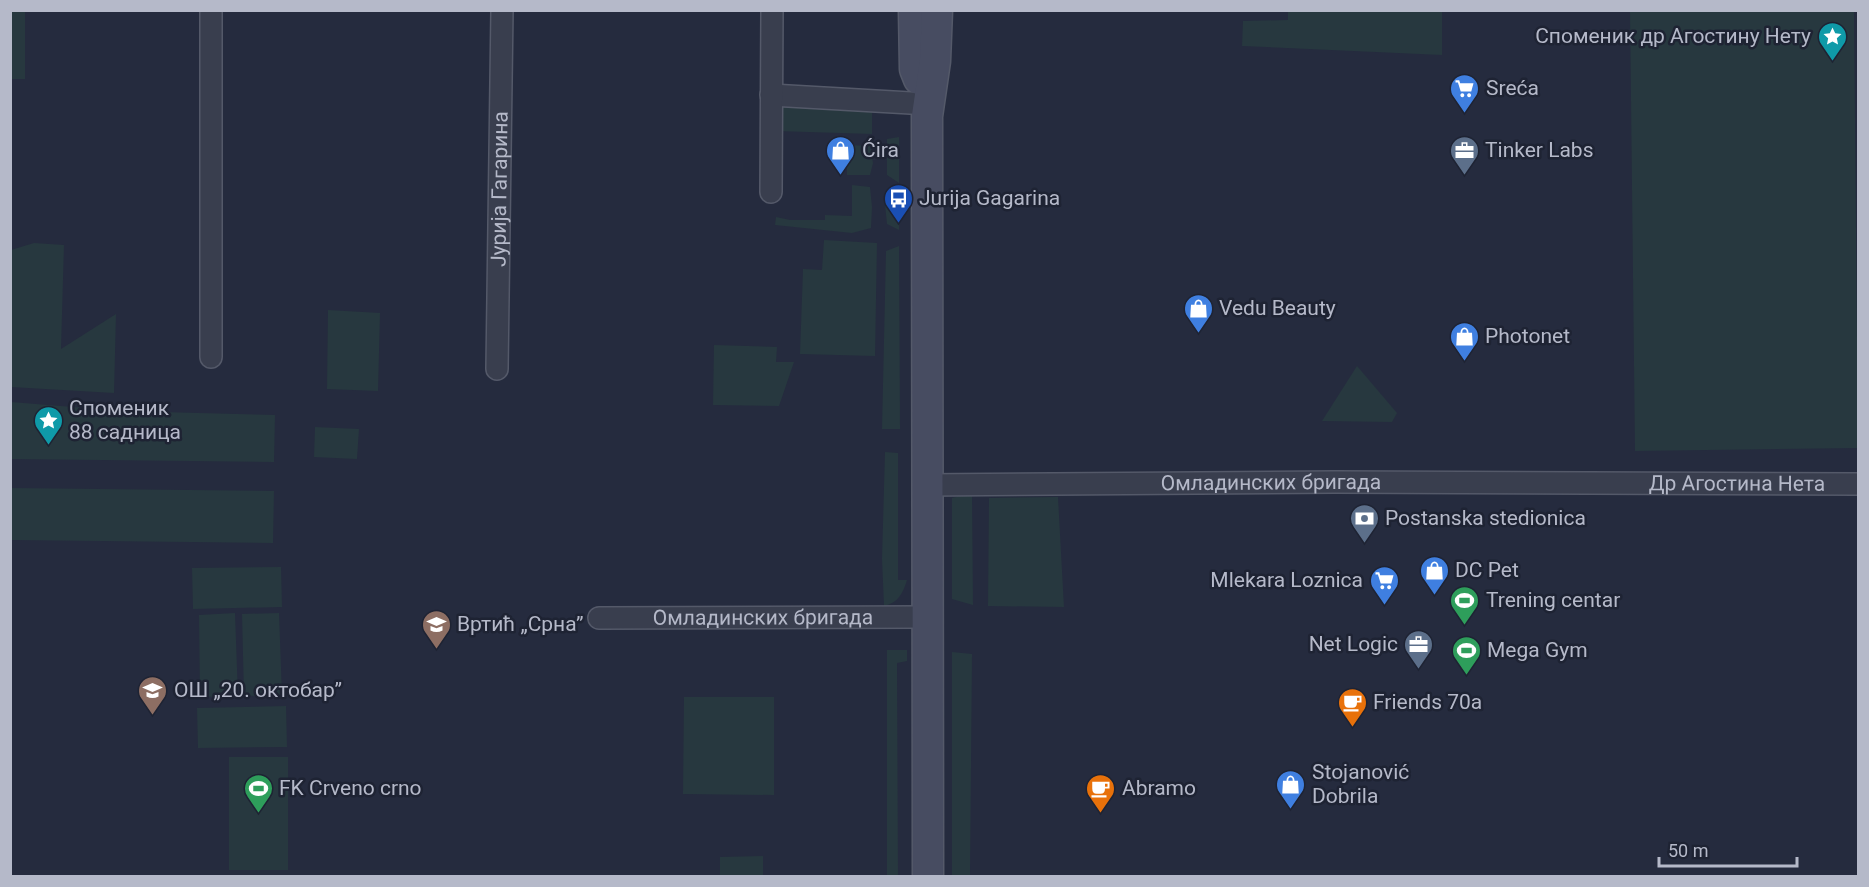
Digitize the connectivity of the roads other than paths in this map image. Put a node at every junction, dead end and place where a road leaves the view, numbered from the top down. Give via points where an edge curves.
1 (211, 10) edge
2 (502, 10) edge
3 (772, 10) edge
4 (914, 10) edge
5 (937, 10) edge
6 (771, 95) junction
7 (928, 104) junction
8 (771, 192) dead end
9 (211, 357) dead end
10 (497, 369) dead end
11 (1614, 483) joint
12 (1858, 484) edge
13 (927, 485) junction
14 (927, 617) junction
15 (599, 618) dead end
16 (928, 876) edge

1 - 9 street
2 - 10 street, Јурија Гагарина
3 - 6 street
4 - 7 street via 915,69
5 - 7 street
6 - 7 street
6 - 8 street
7 - 13 street
11 - 12 street, Др Агостина Нета
11 - 13 street, Омладинских бригада
13 - 14 street
14 - 15 street, Омладинских бригада
14 - 16 street

